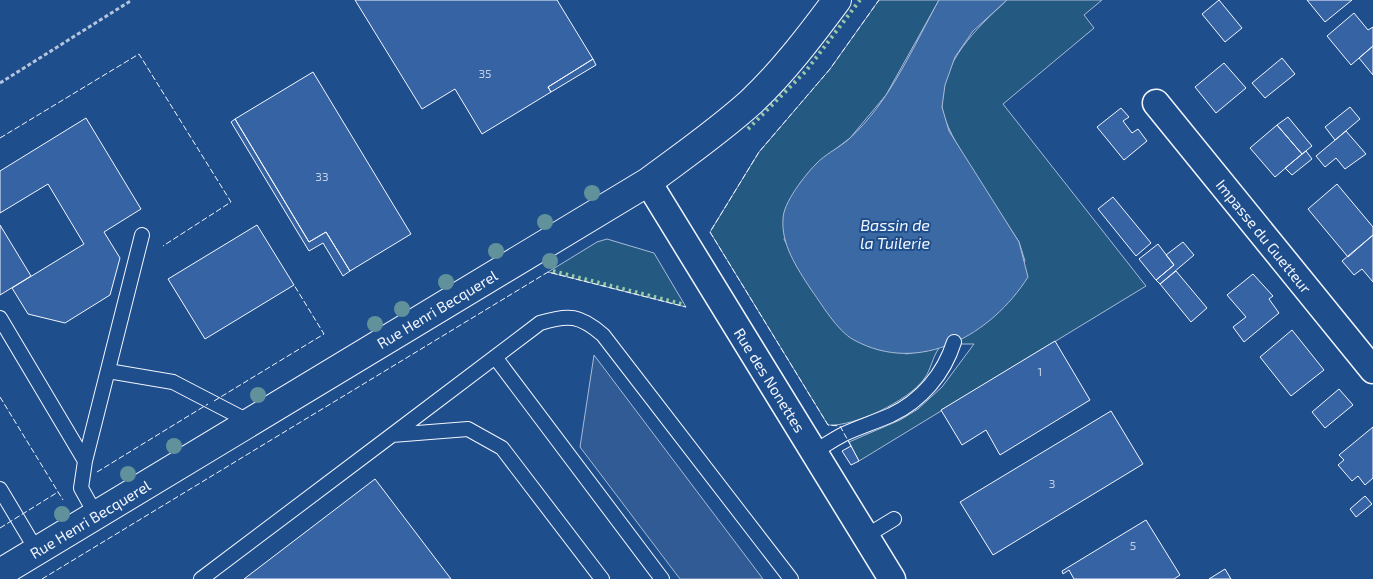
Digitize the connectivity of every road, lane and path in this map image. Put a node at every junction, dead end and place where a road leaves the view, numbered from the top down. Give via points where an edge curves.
1 (132, 0) edge
2 (837, 0) edge
3 (0, 83) edge
4 (1156, 102) dead end
5 (648, 182) junction
6 (142, 235) dead end
7 (0, 318) edge
8 (954, 342) dead end
9 (495, 357) junction
10 (1373, 370) edge
11 (108, 371) junction
12 (250, 422) junction
13 (392, 435) junction
14 (814, 452) junction
15 (85, 461) junction
16 (0, 489) edge
17 (96, 514) junction
18 (894, 519) dead end
19 (866, 536) junction
20 (37, 551) junction
21 (0, 573) edge
22 (201, 579) edge
23 (602, 579) edge
24 (662, 579) edge
25 (791, 579) edge
26 (892, 579) edge

1 - 3 path
2 - 5 street, Rue Henri Becquerel via 805,43 752,101
4 - 10 street, Impasse du Guetteur
5 - 12 street, Rue Henri Becquerel
5 - 14 street, Rue des Nonettes
6 - 11 lane
7 - 15 lane
8 - 14 lane via 946,363 912,404 844,434
9 - 13 lane
9 - 24 lane
9 - 25 lane via 540,323 562,316 585,320 603,335
11 - 12 lane via 173,382
11 - 15 lane
12 - 17 street, Rue Henri Becquerel
13 - 22 lane
13 - 23 lane via 468,429 502,448
14 - 19 street, Rue des Nonettes
15 - 17 lane via 81,488
16 - 20 lane
17 - 20 street, Rue Henri Becquerel
18 - 19 lane
19 - 26 street, Rue des Nonettes
20 - 21 street, Rue Henri Becquerel

